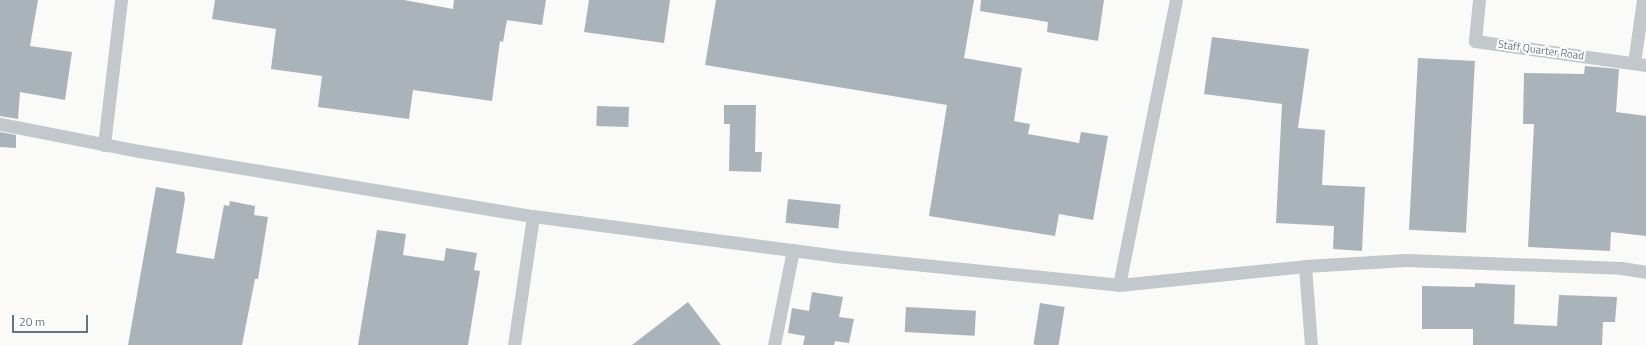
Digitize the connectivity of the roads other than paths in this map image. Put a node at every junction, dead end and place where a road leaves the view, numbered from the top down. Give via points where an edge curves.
1 (121, 0) edge
2 (1176, 0) edge
3 (1479, 0) edge
4 (1643, 0) edge
5 (1640, 64) edge
6 (0, 124) edge
7 (104, 145) junction
8 (533, 216) junction
9 (793, 250) junction
10 (1305, 266) junction
11 (1646, 272) edge
12 (1119, 285) junction
13 (514, 345) edge
14 (774, 345) edge
15 (1311, 345) edge

1 - 7 lane
2 - 12 lane
3 - 5 lane, Staff Quarter Road via 1476,40
4 - 5 lane
6 - 7 lane
7 - 8 lane
8 - 9 lane
8 - 13 lane
9 - 12 lane
9 - 14 lane
10 - 11 lane via 1406,260 1621,268
10 - 12 lane
10 - 15 lane

